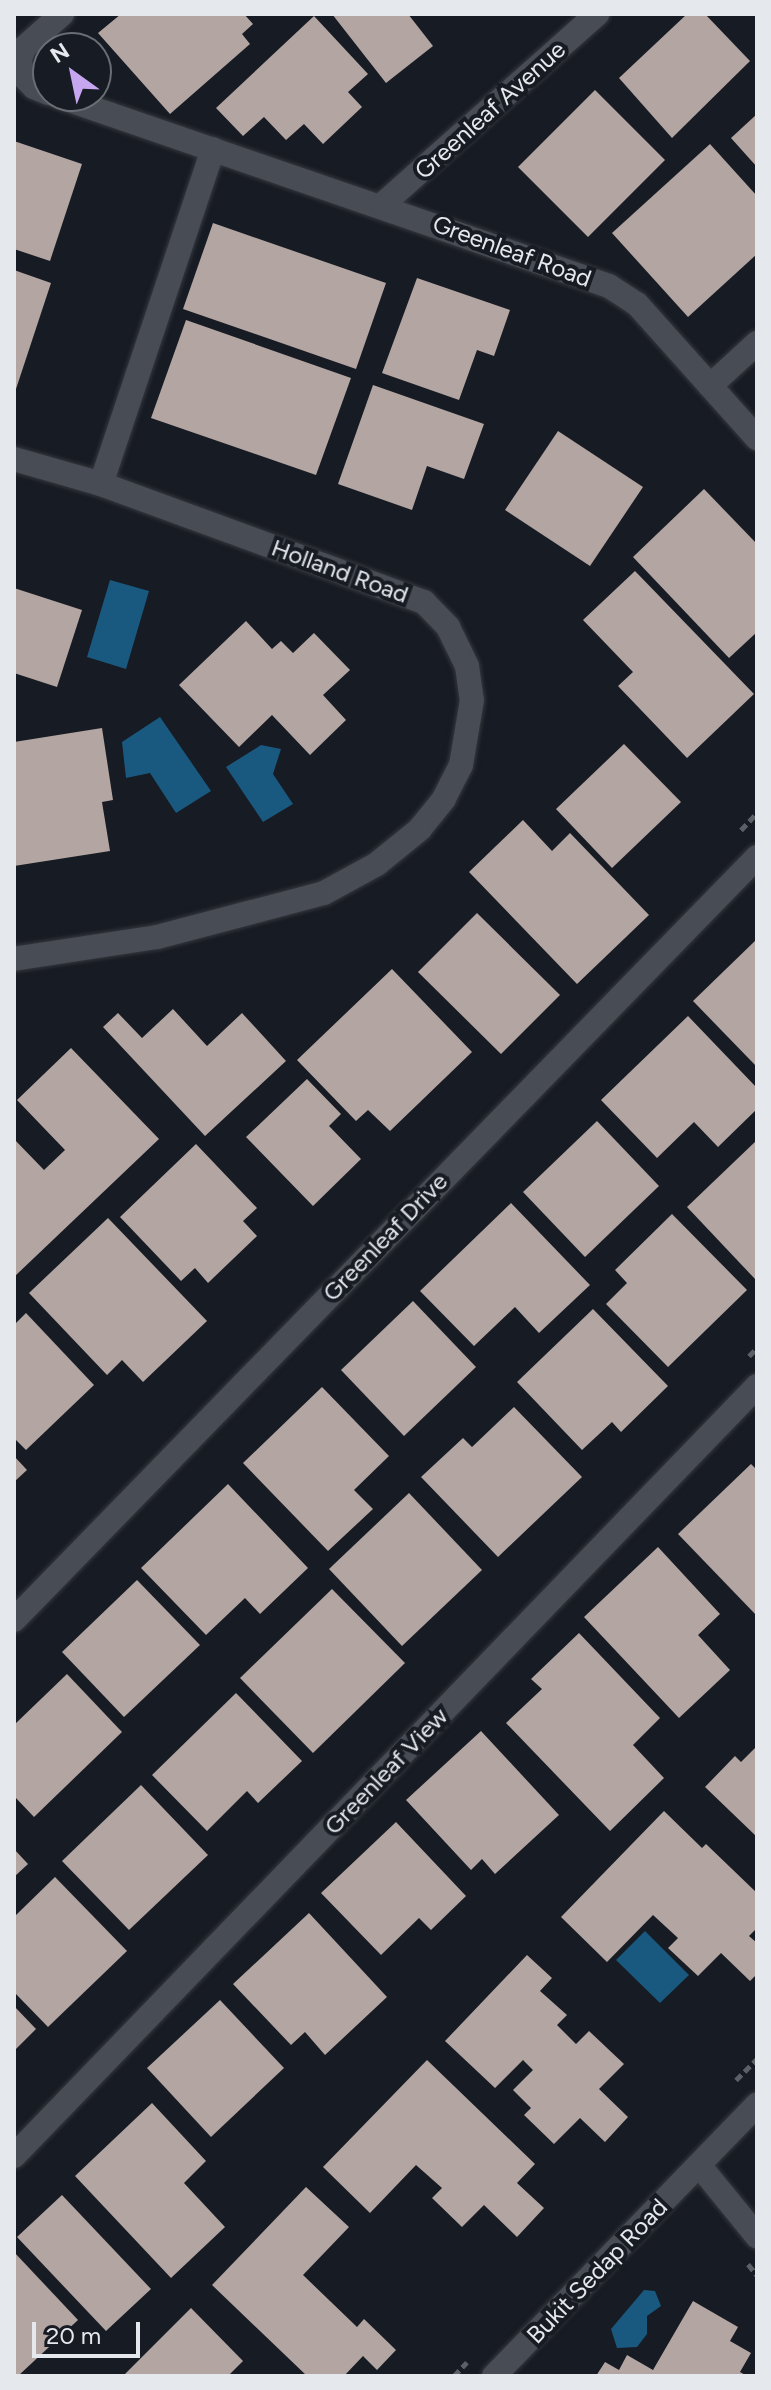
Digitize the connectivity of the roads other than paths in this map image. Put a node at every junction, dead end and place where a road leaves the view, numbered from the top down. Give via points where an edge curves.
1 (62, 14) edge
2 (597, 14) edge
3 (42, 32) edge
4 (32, 41) edge
5 (32, 85) edge
6 (104, 112) edge
7 (213, 149) junction
8 (382, 205) junction
9 (757, 343) edge
10 (710, 386) junction
11 (757, 438) edge
12 (14, 459) edge
13 (101, 484) junction
14 (757, 857) edge
15 (14, 959) edge
16 (757, 1386) edge
17 (14, 1620) edge
18 (757, 2105) edge
19 (14, 2156) edge
20 (699, 2165) junction
21 (757, 2236) edge
22 (494, 2376) edge

1 - 3 street
2 - 8 street, Greenleaf Avenue
4 - 5 street via 20,60 22,75
6 - 7 street, Greenleaf Road
7 - 8 street, Greenleaf Road
7 - 13 street
8 - 10 street, Greenleaf Road via 609,286 637,304
9 - 10 street
10 - 11 street, Greenleaf Road
12 - 13 street, Holland Road
13 - 15 street, Holland Road via 424,602 448,627 467,666 469,733 444,799 420,829 377,864 324,893 157,937
14 - 17 street, Greenleaf Drive
16 - 19 street, Greenleaf View
18 - 20 street, Bukit Sedap Road
20 - 21 street
20 - 22 street, Bukit Sedap Road

